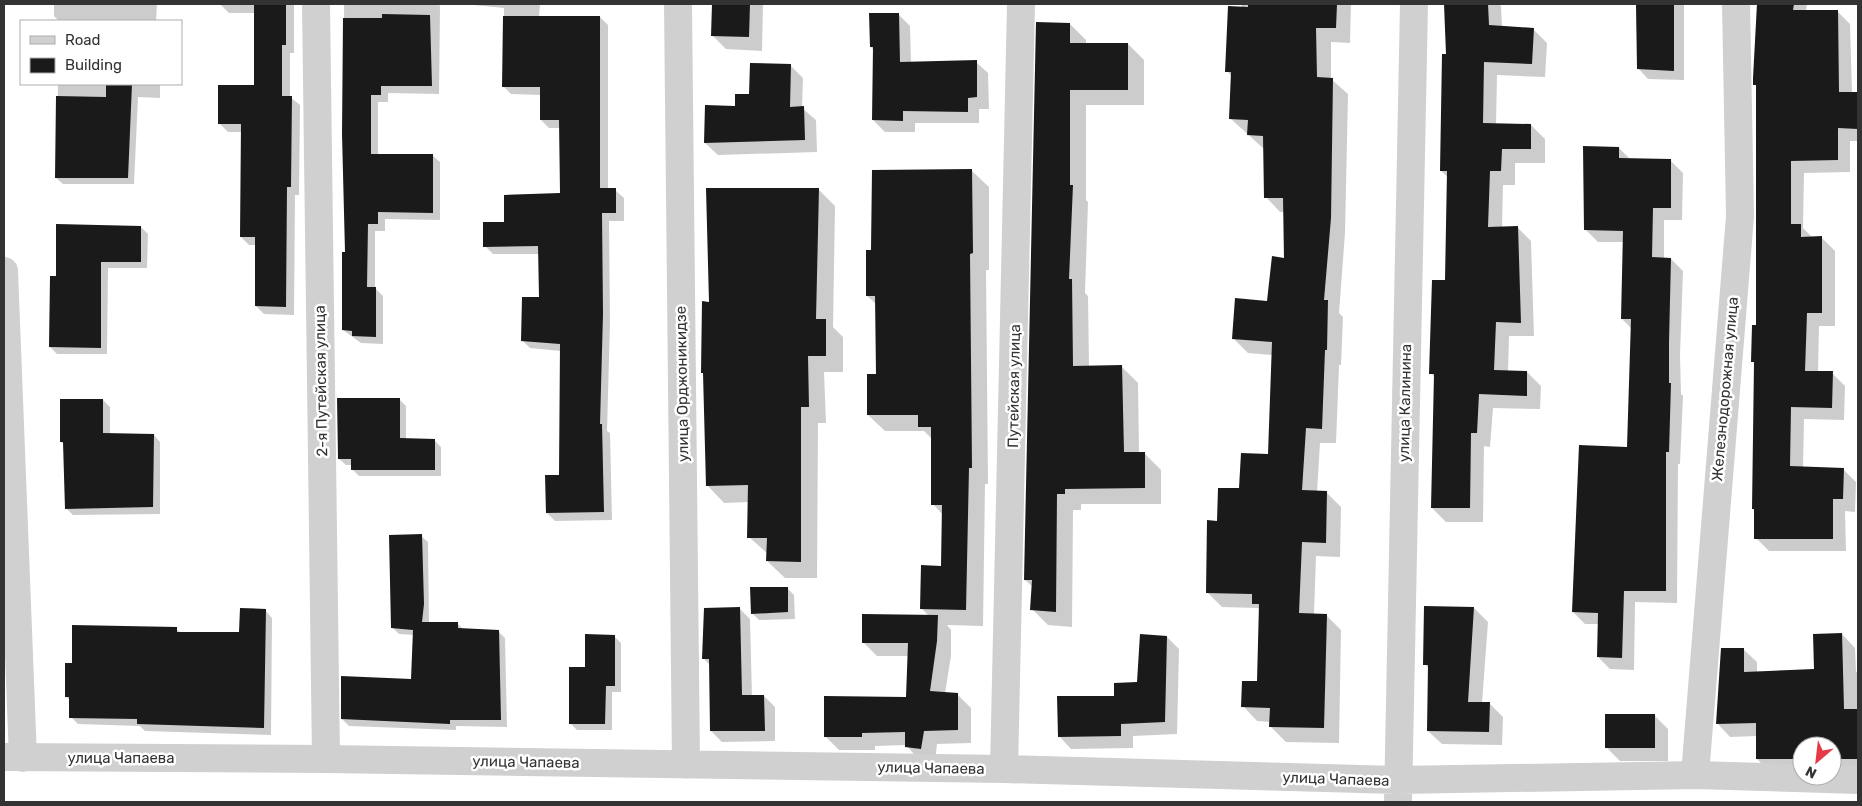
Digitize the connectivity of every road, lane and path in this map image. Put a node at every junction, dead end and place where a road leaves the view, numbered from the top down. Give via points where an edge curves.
1 (316, 4) edge
2 (678, 4) edge
3 (1021, 4) edge
4 (1414, 4) edge
5 (1736, 4) edge
6 (4, 271) edge
7 (13, 757) edge
8 (326, 759) junction
9 (686, 765) junction
10 (1004, 769) junction
11 (1695, 775) junction
12 (1858, 780) edge
13 (1398, 791) edge

1 - 8 street, 2-я Путейская улица
2 - 9 street, улица Орджоникидзе
3 - 10 street, Путейская улица
4 - 13 street, улица Калинина
5 - 11 street, Железнодорожная улица via 1740,216
6 - 7 street
7 - 8 street, улица Чапаева
8 - 9 street, улица Чапаева
9 - 10 street, улица Чапаева
10 - 13 street, улица Чапаева
11 - 12 street, улица Чапаева
11 - 13 street, улица Чапаева

